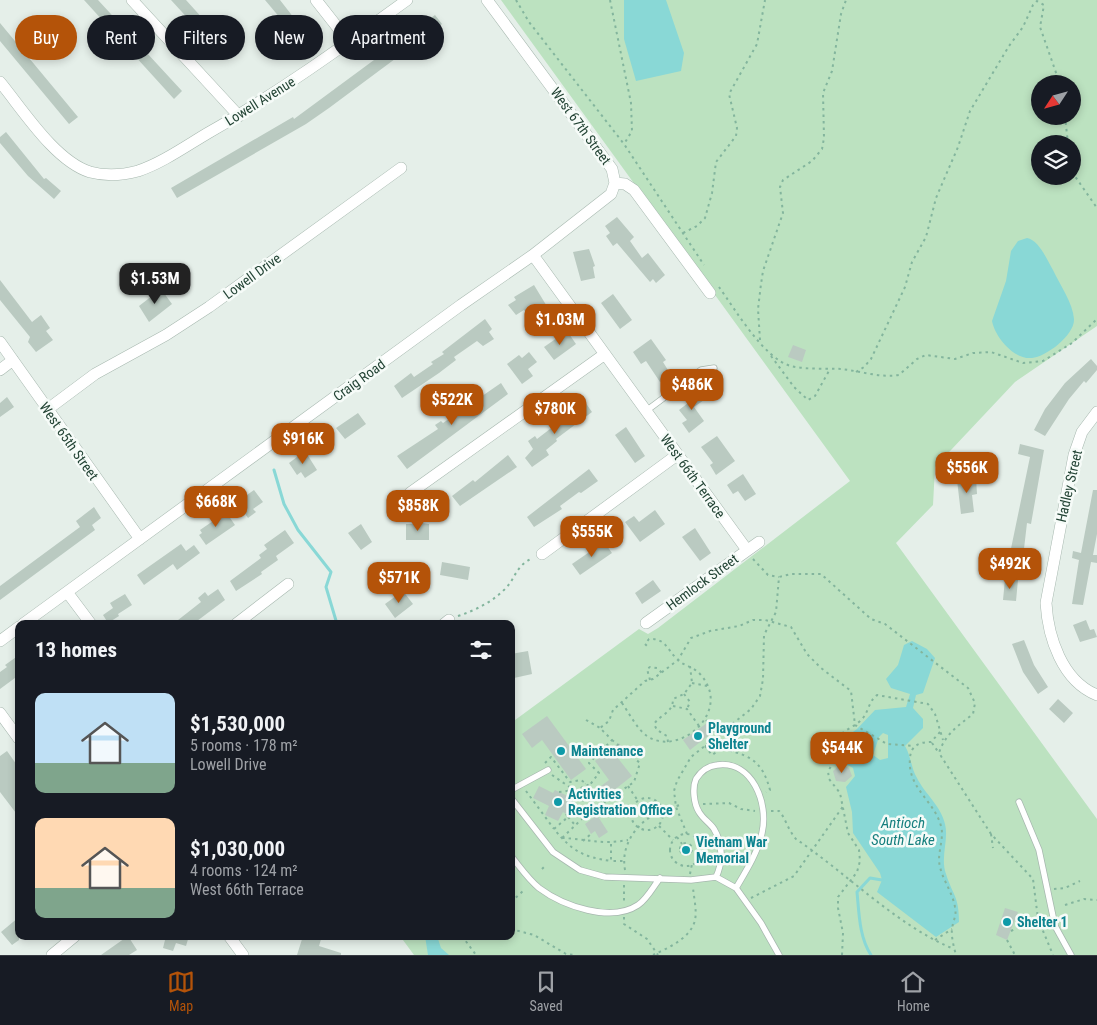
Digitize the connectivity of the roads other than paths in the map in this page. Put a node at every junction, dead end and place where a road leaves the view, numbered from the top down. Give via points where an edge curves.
1 (132, 0) edge
2 (316, 0) edge
3 (407, 0) edge
4 (487, 0) edge
5 (386, 15) edge
6 (333, 22) edge
7 (333, 53) edge
8 (0, 82) edge
9 (238, 116) junction
10 (402, 168) dead end
11 (615, 183) junction
12 (533, 255) junction
13 (710, 293) dead end
14 (0, 342) edge
15 (605, 354) junction
16 (13, 360) junction
17 (714, 368) dead end
18 (0, 370) edge
19 (48, 409) junction
20 (646, 412) junction
21 (1097, 412) edge
22 (677, 455) junction
23 (410, 493) dead end
24 (140, 539) junction
25 (759, 542) dead end
26 (747, 550) junction
27 (542, 554) road end
28 (288, 584) dead end
29 (67, 592) junction
30 (28, 620) edge
31 (87, 620) edge
32 (241, 620) edge
33 (646, 623) dead end
34 (15, 630) edge
35 (0, 640) edge
36 (1097, 695) edge
37 (0, 714) edge
38 (15, 734) edge
39 (548, 770) dead end
40 (515, 788) edge
41 (1019, 802) dead end
42 (515, 803) edge
43 (515, 861) edge
44 (716, 877) junction
45 (660, 878) junction
46 (736, 888) junction
47 (70, 940) edge
48 (232, 940) edge
49 (52, 955) edge
50 (243, 955) edge
51 (779, 955) edge
52 (1071, 955) edge

1 - 9 street
2 - 6 street
3 - 5 street, Lowell Avenue
4 - 11 street, West 67th Street via 612,168
7 - 9 street, Lowell Avenue
8 - 9 street, Lowell Avenue via 61,156 88,171 101,174 138,170
10 - 19 street, Lowell Drive via 210,307 95,374
11 - 12 street, Craig Road via 606,200
11 - 13 street, West 67th Street via 625,184 634,190
12 - 15 street, West 66th Terrace
12 - 24 street, Craig Road
14 - 16 street, West 65th Street
15 - 20 street, West 66th Terrace
15 - 23 street
16 - 18 street
16 - 19 street, West 65th Street
17 - 20 lane via 701,370
19 - 24 street, West 65th Street
20 - 22 street, West 66th Terrace
21 - 36 street, Hadley Street via 1082,432 1074,455 1046,603 1047,622 1056,650 1076,681
22 - 26 street, West 66th Terrace
22 - 27 street
24 - 29 street, Craig Road
25 - 26 street, Hemlock Street
26 - 33 street, Hemlock Street
28 - 32 street
29 - 30 street, Craig Road
29 - 31 street
34 - 35 street
37 - 38 street
39 - 40 lane
41 - 52 lane via 1039,850 1055,926
42 - 45 lane via 553,852 580,870 605,876
43 - 45 lane via 540,889 563,902 593,910 630,910 641,903
44 - 45 lane via 692,880
44 - 46 lane
44 - 46 lane via 721,863 721,848 714,830 698,812 695,782 711,766 732,764 750,777 759,794 763,831
46 - 51 lane
47 - 49 street
48 - 50 street

